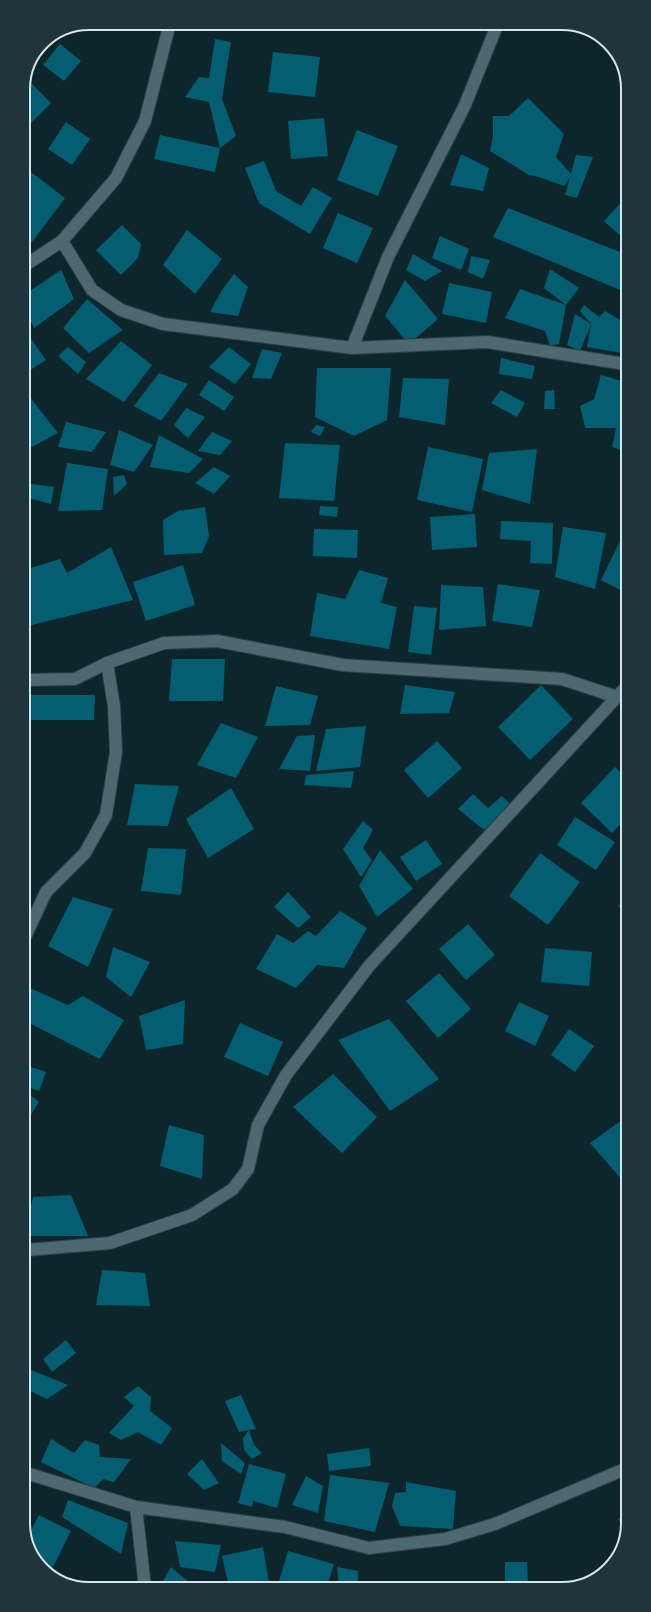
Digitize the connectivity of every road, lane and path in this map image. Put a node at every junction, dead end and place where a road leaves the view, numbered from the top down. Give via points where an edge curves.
1 (168, 30) edge
2 (495, 30) edge
3 (62, 241) junction
4 (30, 262) edge
5 (352, 348) junction
6 (621, 363) edge
7 (108, 663) junction
8 (30, 680) edge
9 (621, 693) edge
10 (617, 697) junction
11 (30, 926) edge
12 (30, 1250) edge
13 (621, 1471) edge
14 (30, 1474) edge
15 (136, 1507) junction
16 (143, 1582) edge

1 - 3 street via 145,121 116,178
2 - 5 street via 465,105 388,257
3 - 4 street
3 - 5 street via 92,290 121,310 163,324
5 - 6 street via 487,342
7 - 8 street via 75,679
7 - 10 street via 164,643 217,641 343,664 562,679
7 - 11 street via 114,706 116,752 106,815 85,853 46,892
9 - 10 street
10 - 12 street via 369,966 286,1076 258,1125 248,1169 233,1189 192,1215 110,1243
13 - 15 street via 495,1524 445,1539 370,1548 285,1527
14 - 15 street
15 - 16 street

